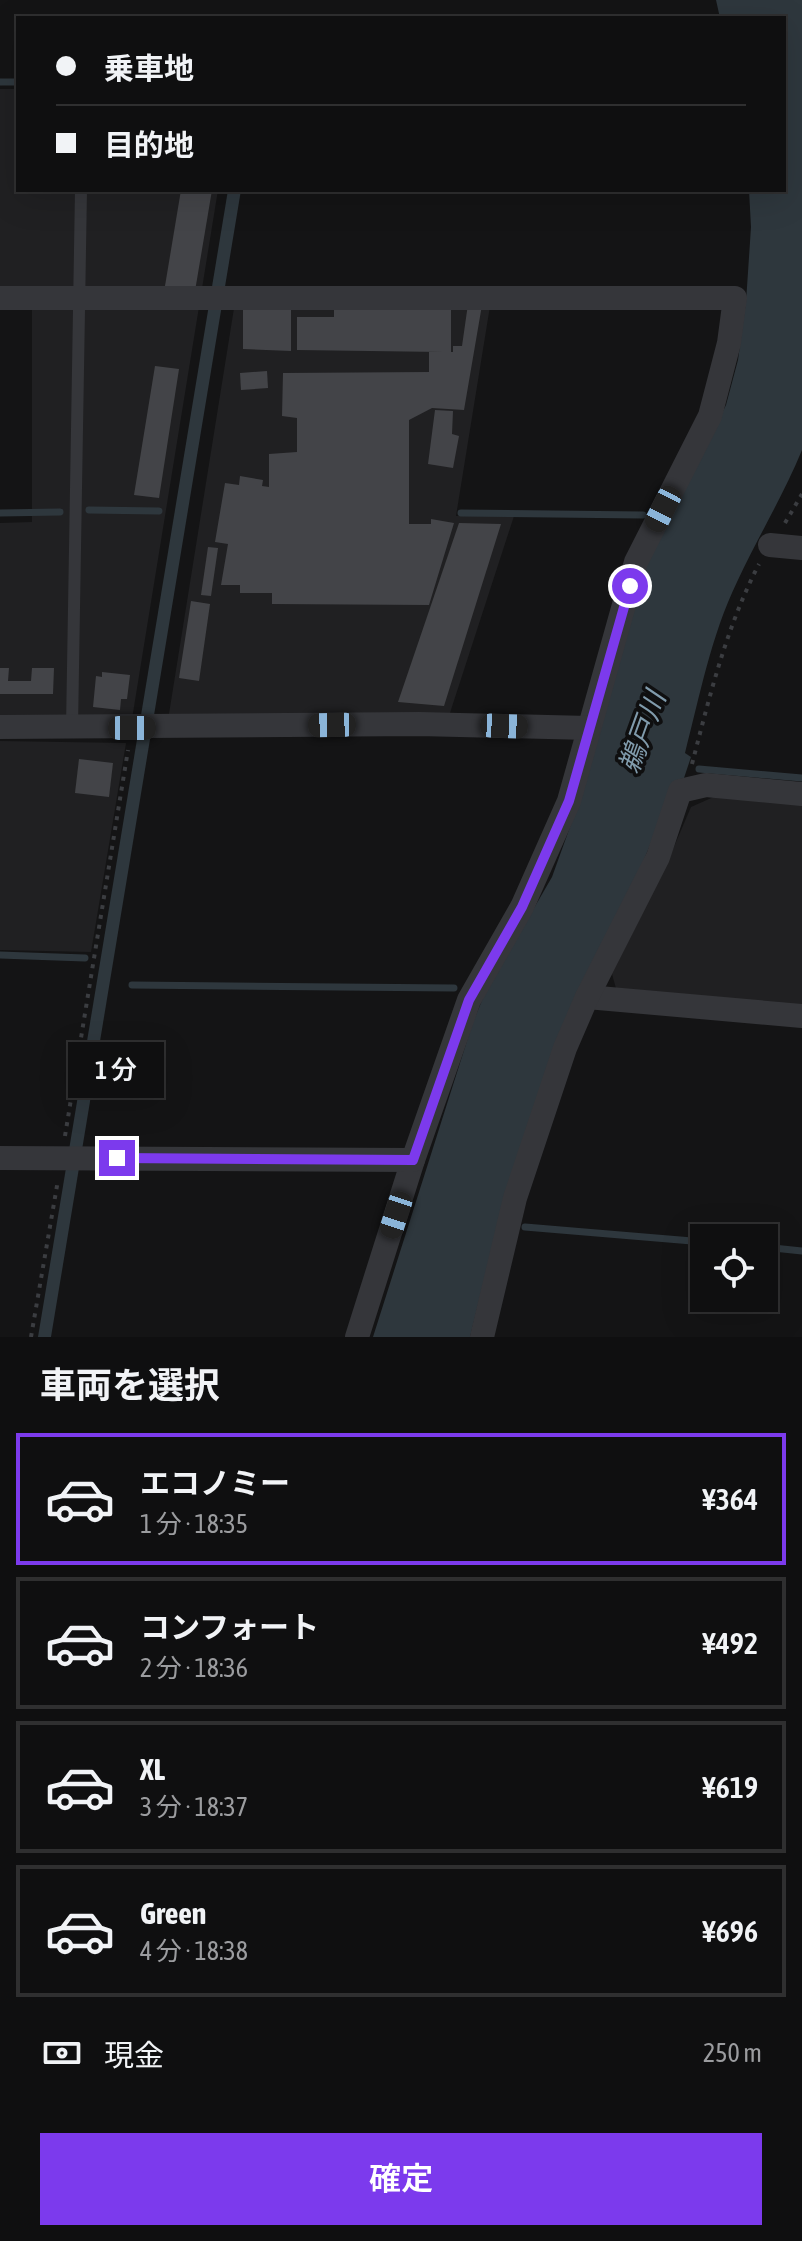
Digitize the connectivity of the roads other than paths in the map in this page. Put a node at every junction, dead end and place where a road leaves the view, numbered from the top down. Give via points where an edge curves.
1 (81, 192) edge
2 (0, 298) edge
3 (79, 299) junction
4 (770, 545) road end
5 (802, 548) edge
6 (0, 727) edge
7 (72, 728) junction
8 (589, 728) junction
9 (802, 794) edge
10 (587, 997) junction
11 (802, 1016) edge
12 (0, 1158) edge
13 (413, 1160) junction
14 (357, 1337) edge
15 (482, 1337) edge

1 - 3 lane
2 - 3 street
3 - 7 lane
3 - 8 street via 735,298 710,416 636,562
4 - 5 street
6 - 7 street
7 - 8 street
8 - 13 street via 569,801 522,907 469,1000
9 - 10 street via 706,785 680,791 658,857
10 - 11 street
10 - 15 street via 515,1198
12 - 13 street
13 - 14 street

